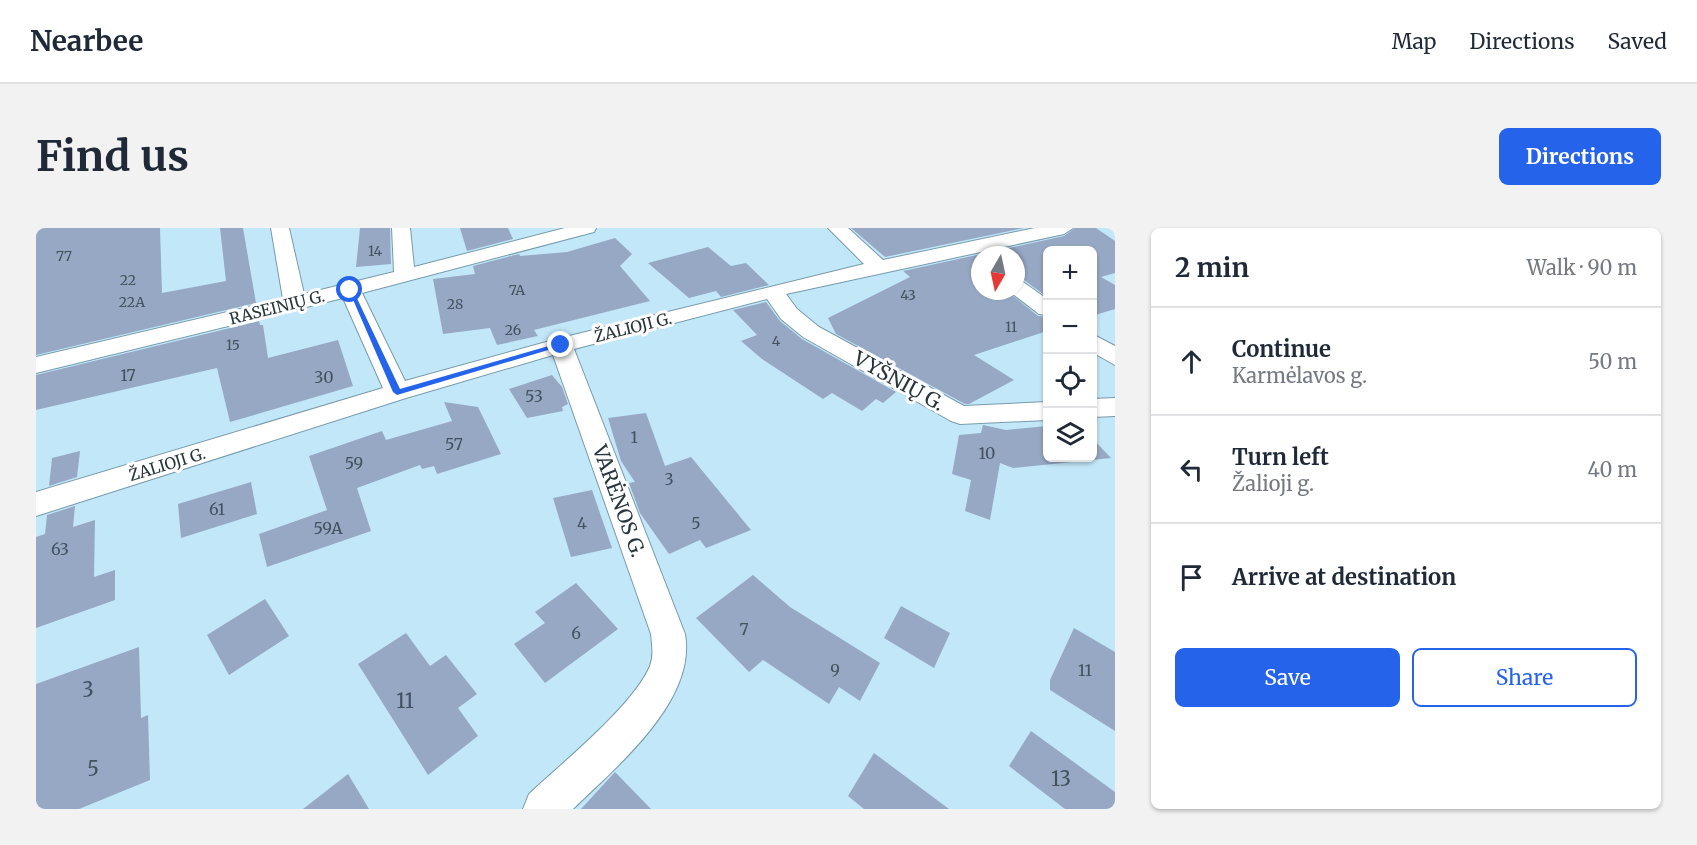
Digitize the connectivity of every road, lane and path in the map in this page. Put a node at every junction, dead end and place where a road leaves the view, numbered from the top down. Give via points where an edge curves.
1 (280, 228) edge
2 (400, 228) edge
3 (587, 228) edge
4 (837, 228) edge
5 (1055, 228) edge
6 (997, 246) edge
7 (971, 254) edge
8 (879, 267) junction
9 (405, 276) junction
10 (350, 290) junction
11 (772, 291) junction
12 (1025, 293) edge
13 (296, 303) junction
14 (1043, 306) edge
15 (1097, 344) edge
16 (561, 345) junction
17 (1115, 357) edge
18 (36, 365) edge
19 (397, 392) junction
20 (1115, 407) edge
21 (1097, 408) edge
22 (1043, 411) edge
23 (36, 504) edge
24 (544, 809) edge

1 - 13 street
2 - 9 street
3 - 9 street, RASEINIŲ G.
4 - 8 street
5 - 6 street, ŽALIOJI G.
7 - 8 street, ŽALIOJI G.
8 - 11 street, ŽALIOJI G.
9 - 10 street, RASEINIŲ G.
10 - 13 street, RASEINIŲ G.
10 - 19 street
11 - 16 street, ŽALIOJI G.
11 - 22 street, VYŠNIŲ G. via 789,314 811,332 960,415
12 - 14 street
13 - 18 street, RASEINIŲ G.
15 - 17 street
16 - 19 street, ŽALIOJI G.
16 - 24 street, VARĖNOS G. via 668,634 670,658 663,679 644,709
19 - 23 street, ŽALIOJI G.
20 - 21 street

